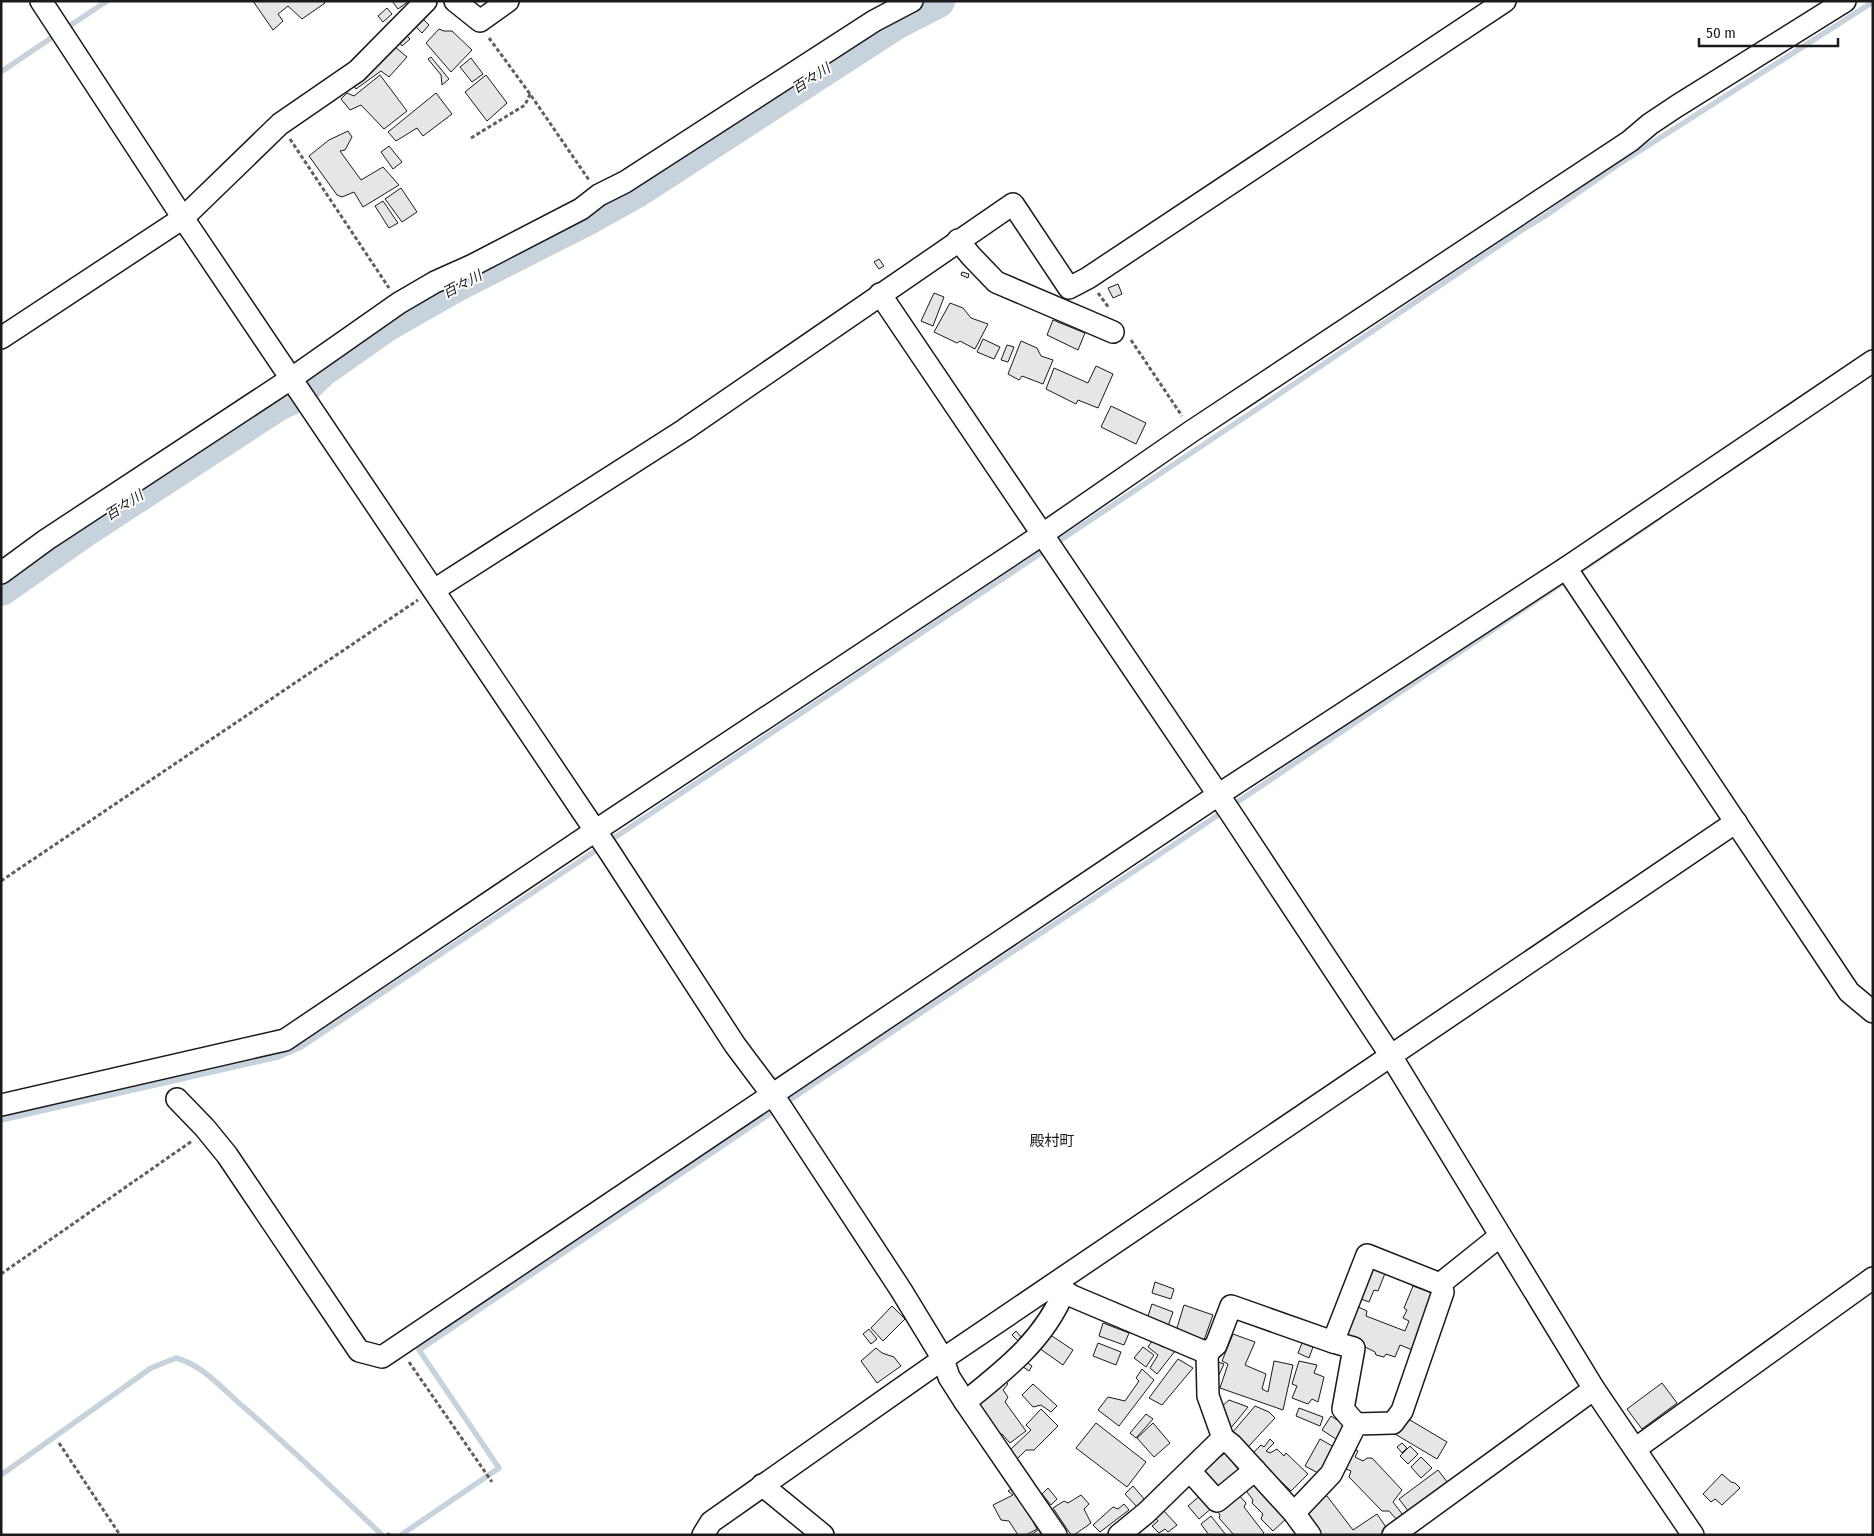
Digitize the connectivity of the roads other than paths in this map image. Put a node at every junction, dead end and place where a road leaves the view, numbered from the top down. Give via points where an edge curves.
1 (42, 1) edge
2 (426, 1) edge
3 (455, 1) edge
4 (508, 1) edge
5 (912, 1) edge
6 (1505, 1) edge
7 (1845, 1) edge
8 (183, 218) junction
9 (958, 240) junction
10 (1069, 288) junction
11 (880, 294) junction
12 (1054, 307) junction
13 (1120, 333) road end
14 (1, 338) edge
15 (1873, 362) edge
16 (293, 379) junction
17 (1048, 542) junction
18 (1, 573) edge
19 (1570, 574) junction
20 (434, 590) junction
21 (1224, 804) junction
22 (1736, 822) junction
23 (601, 840) junction
24 (1873, 1012) edge
25 (1391, 1056) junction
26 (178, 1099) dead end
27 (778, 1103) junction
28 (1, 1105) edge
29 (1500, 1236) junction
30 (1873, 1278) edge
31 (1440, 1284) junction
32 (1061, 1286) junction
33 (1333, 1342) junction
34 (1207, 1353) junction
35 (944, 1359) junction
36 (1594, 1389) junction
37 (965, 1402) junction
38 (1356, 1424) junction
39 (1223, 1438) junction
40 (1635, 1449) junction
41 (1255, 1470) junction
42 (1190, 1471) junction
43 (762, 1485) junction
44 (1294, 1513) junction
45 (703, 1535) edge
46 (823, 1535) edge
47 (1056, 1535) edge
48 (1119, 1535) edge
49 (1310, 1535) edge
50 (1393, 1535) edge
51 (1692, 1535) edge

1 - 8 street
2 - 8 street via 357,71 280,124
3 - 4 street via 480,21
5 - 16 street via 874,21 581,209 399,303
6 - 10 street
7 - 17 street via 1677,106 1614,152 1192,431
8 - 14 street
8 - 16 street
9 - 10 street via 1012,204
9 - 11 street
9 - 12 street via 996,282
10 - 12 street
11 - 17 street
11 - 20 street via 684,430
12 - 13 street
15 - 19 street
16 - 18 street via 46,540
16 - 20 street
17 - 21 street
17 - 23 street
19 - 21 street
19 - 22 street
20 - 23 street
21 - 25 street
21 - 27 street
22 - 24 street via 1849,992
22 - 25 street
23 - 27 street via 735,1045
23 - 28 street via 285,1040
25 - 29 street
25 - 32 street
26 - 27 street via 228,1155 359,1351 382,1357
27 - 35 street
29 - 31 street
29 - 36 street
30 - 40 street
31 - 33 street via 1366,1255
31 - 38 street via 1443,1292 1402,1411 1393,1423
32 - 34 street via 1072,1296
32 - 35 street
32 - 37 street via 1059,1303 1028,1348
33 - 34 street via 1230,1306 1216,1345
33 - 38 street via 1354,1348 1343,1409
34 - 39 street via 1208,1396
35 - 37 street via 949,1377
35 - 43 street
36 - 40 street
36 - 50 street
37 - 47 street
38 - 44 street via 1331,1474
39 - 41 street
39 - 42 street
40 - 51 street
41 - 42 street via 1217,1501
41 - 44 street
42 - 48 street
43 - 45 street via 711,1522
43 - 46 street
44 - 49 street

